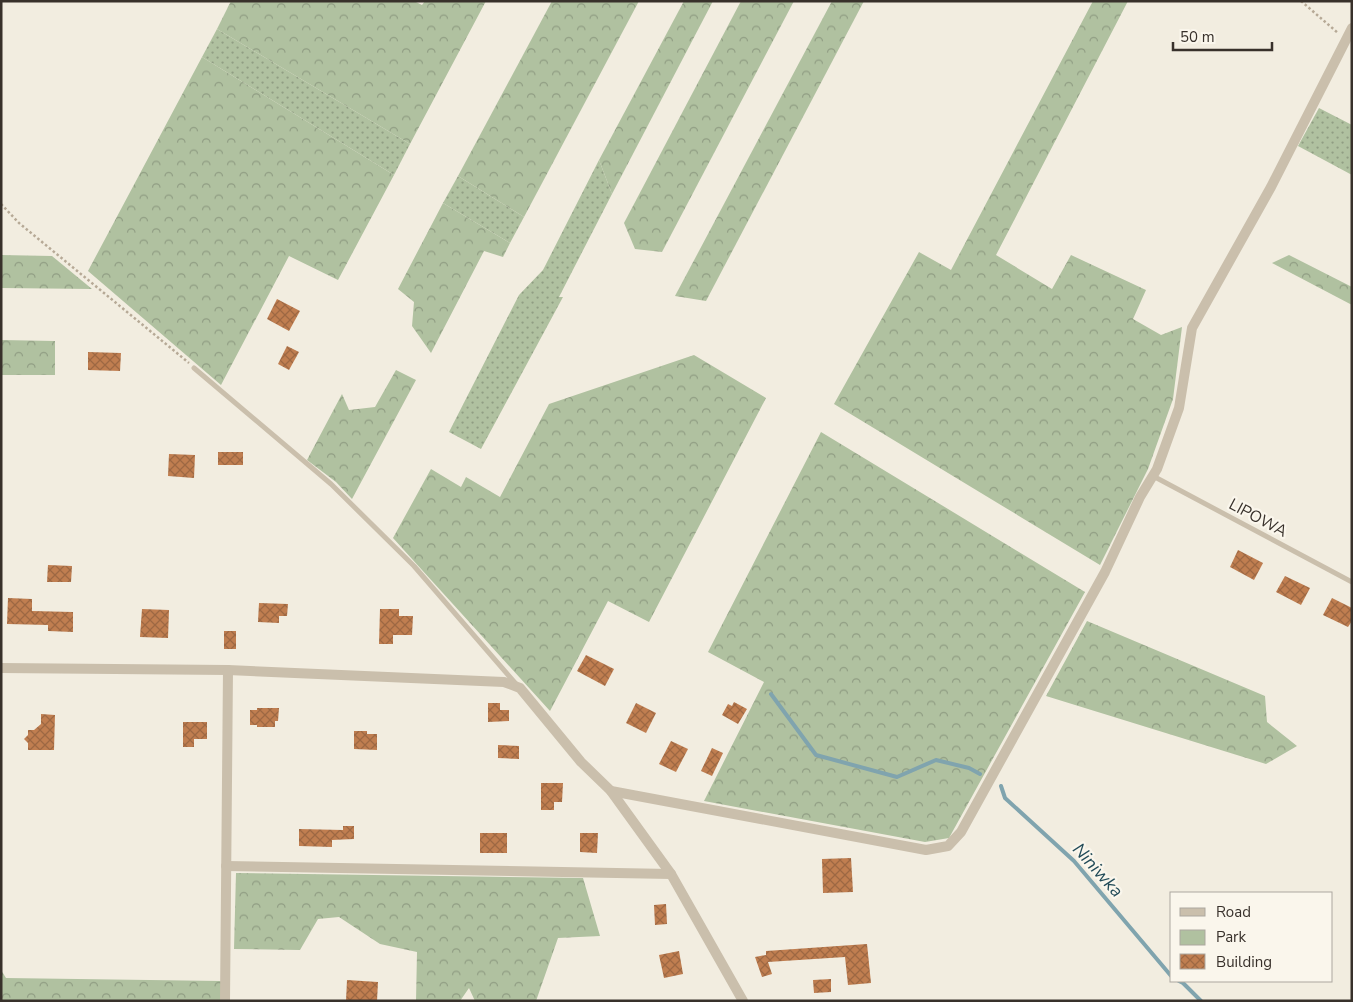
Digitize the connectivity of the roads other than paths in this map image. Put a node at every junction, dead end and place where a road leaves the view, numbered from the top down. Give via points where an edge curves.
1 (1352, 28) edge
2 (194, 368) road end
3 (1152, 476) junction
4 (1352, 582) edge
5 (1, 668) edge
6 (228, 670) junction
7 (520, 688) junction
8 (611, 791) junction
9 (226, 866) junction
10 (671, 874) junction
11 (225, 1001) edge
12 (743, 1001) edge

1 - 3 street via 1271,187 1192,328 1179,408
2 - 7 lane via 331,484 414,566
3 - 4 lane, LIPOWA
3 - 8 street via 1105,572 961,832 948,846 926,850
5 - 6 street
6 - 7 street via 504,682
6 - 9 street
7 - 8 street via 581,762
8 - 10 street
9 - 10 street
9 - 11 street
10 - 12 street

